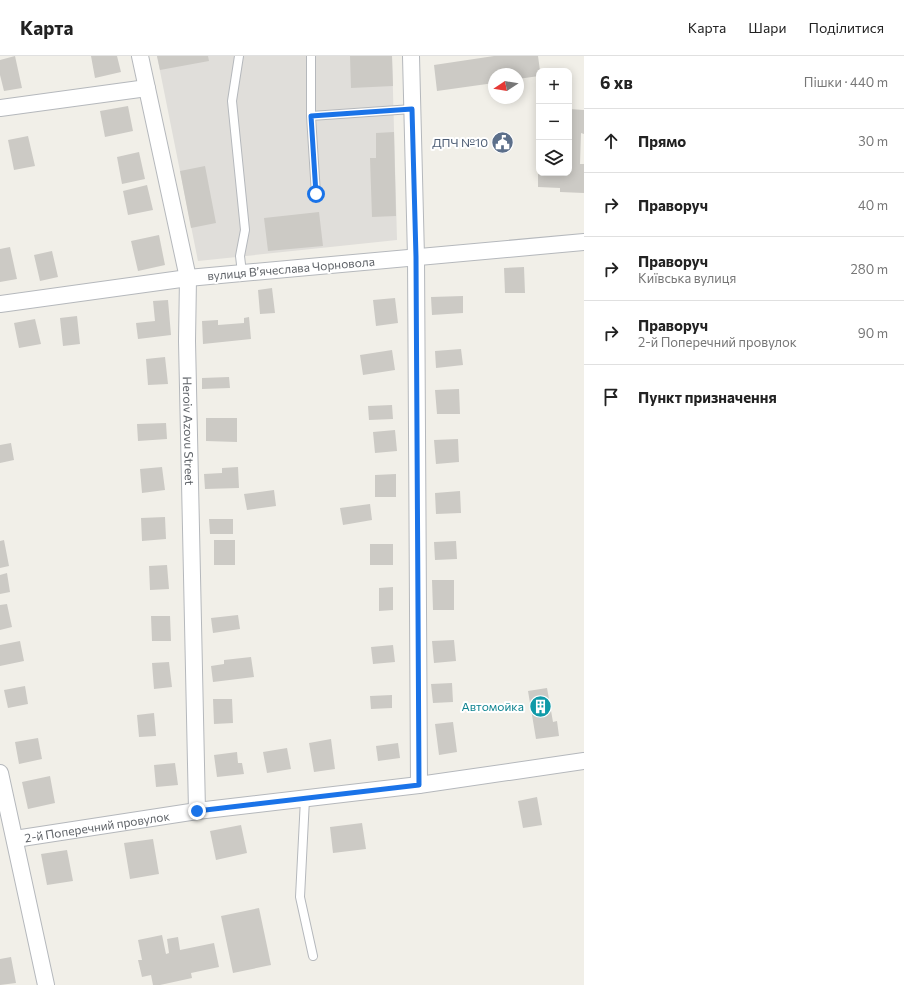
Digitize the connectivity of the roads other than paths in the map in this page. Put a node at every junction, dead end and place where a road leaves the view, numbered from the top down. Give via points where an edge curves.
1 (140, 56) edge
2 (310, 56) edge
3 (411, 56) edge
4 (238, 57) edge
5 (147, 88) junction
6 (0, 108) edge
7 (412, 109) junction
8 (311, 116) junction
9 (316, 194) dead end
10 (584, 242) edge
11 (416, 257) junction
12 (242, 273) junction
13 (188, 278) junction
14 (0, 304) edge
15 (584, 761) edge
16 (0, 773) edge
17 (419, 785) junction
18 (305, 799) junction
19 (197, 811) junction
20 (15, 839) junction
21 (314, 956) dead end
22 (46, 985) edge

1 - 5 street, Heroiv Azovu Street
2 - 8 lane
3 - 7 street
4 - 12 lane via 232,101 245,230 240,256
5 - 6 street
5 - 13 street, Heroiv Azovu Street
7 - 8 lane
7 - 11 street
8 - 9 lane
10 - 11 street, вулиця Вʼячеслава Чорновола
11 - 12 street, вулиця Вʼячеслава Чорновола
11 - 17 street
12 - 13 street, вулиця Вʼячеслава Чорновола
13 - 14 street, вулиця Вʼячеслава Чорновола
13 - 19 street, Heroiv Azovu Street via 187,341
15 - 17 street, 2-й Поперечний провулок
16 - 20 street
17 - 18 street, 2-й Поперечний провулок
18 - 19 street, 2-й Поперечний провулок
18 - 21 lane via 300,897
19 - 20 street, 2-й Поперечний провулок
20 - 22 street

